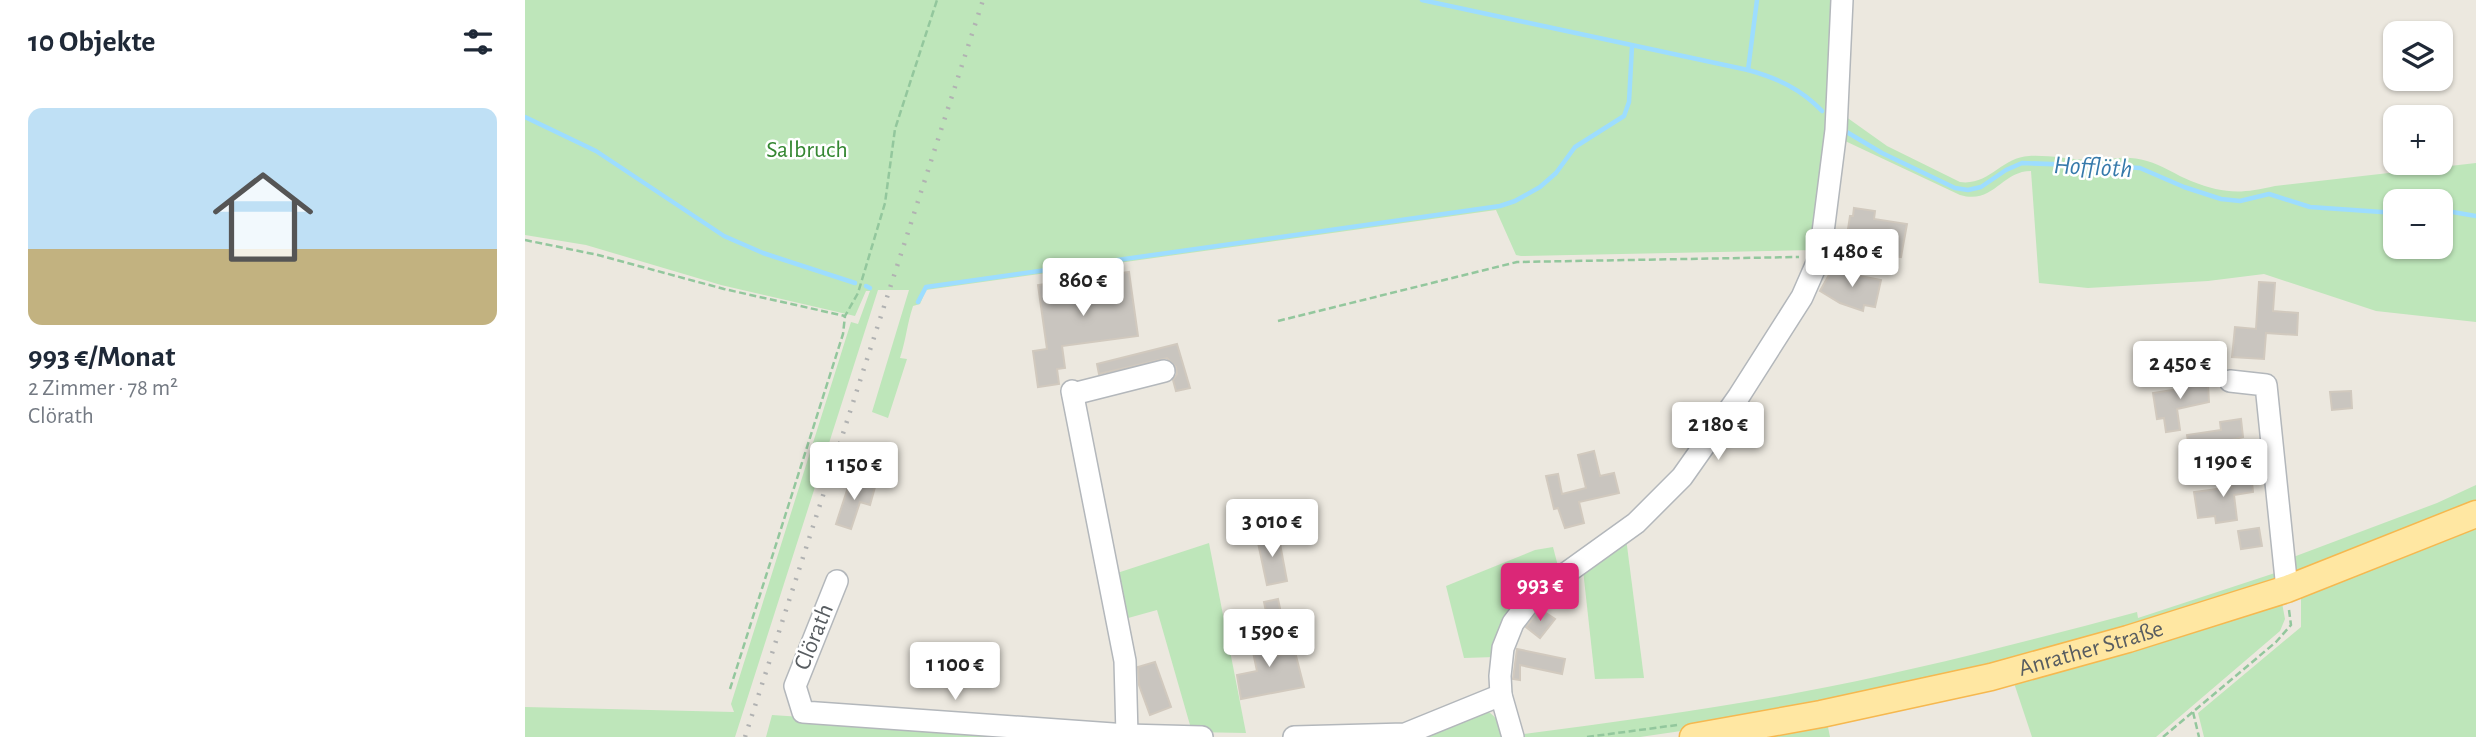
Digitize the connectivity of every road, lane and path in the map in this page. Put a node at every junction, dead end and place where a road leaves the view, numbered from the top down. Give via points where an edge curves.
1 (937, 0) edge
2 (1842, 0) edge
3 (525, 240) edge
4 (1820, 256) junction
5 (845, 316) junction
6 (1278, 321) dead end
7 (1164, 371) dead end
8 (2230, 380) dead end
9 (2476, 514) edge
10 (837, 581) dead end
11 (2287, 589) junction
12 (730, 690) dead end
13 (1501, 695) junction
14 (2193, 712) junction
15 (1128, 735) junction
16 (1202, 737) edge
17 (1294, 737) edge
18 (1513, 737) edge
19 (1693, 737) edge
20 (2163, 737) edge
21 (2199, 737) edge

1 - 5 path via 895,129 885,203 858,293
2 - 4 street via 1835,135
3 - 5 path
4 - 6 path via 1517,262
4 - 13 street via 1802,297 1682,477 1636,523 1533,597 1513,623 1503,648
5 - 12 path
7 - 15 street via 1073,393 1125,661
8 - 11 street via 2266,385
9 - 11 main road, Anrather Straße
10 - 15 street, Clörath via 795,686 803,712
11 - 14 path via 2291,625
11 - 19 main road, Anrather Straße via 1991,677
13 - 17 street via 1405,734
13 - 18 street
14 - 20 path
14 - 21 path
15 - 16 street, Clörath

